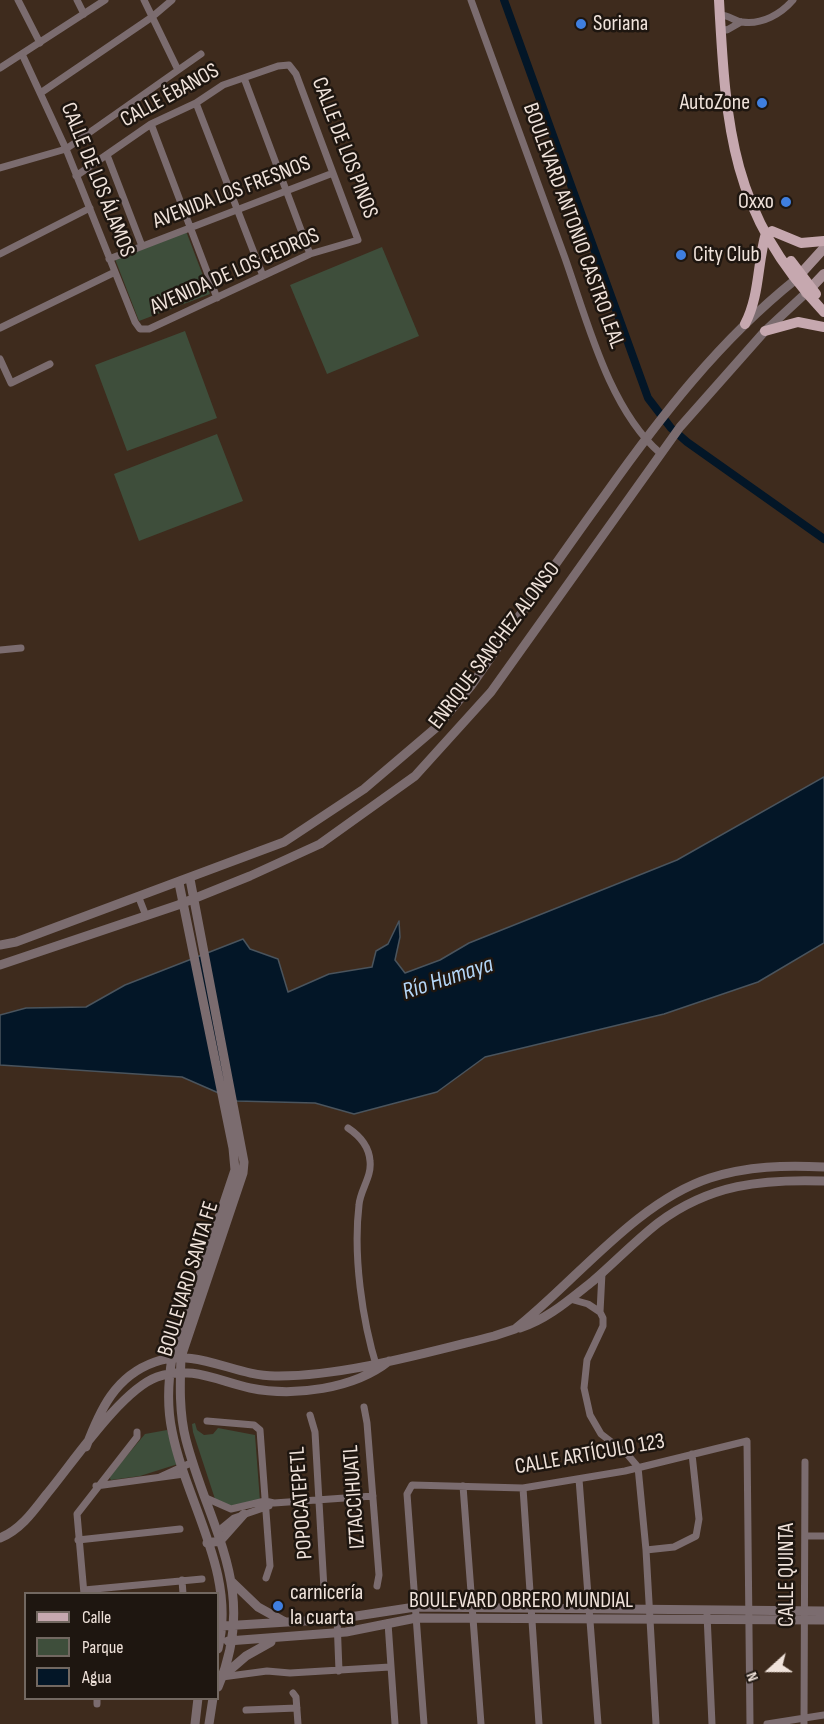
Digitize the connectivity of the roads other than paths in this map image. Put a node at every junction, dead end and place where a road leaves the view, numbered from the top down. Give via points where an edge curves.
1 (18, 0) edge
2 (77, 0) edge
3 (105, 0) edge
4 (144, 0) edge
5 (172, 0) edge
6 (471, 0) edge
7 (719, 0) edge
8 (726, 0) edge
9 (793, 0) edge
10 (84, 14) junction
11 (723, 15) junction
12 (152, 17) junction
13 (741, 22) junction
14 (724, 30) junction
15 (40, 43) junction
16 (22, 54) junction
17 (201, 54) dead end
18 (289, 65) joint
19 (0, 68) edge
20 (178, 70) junction
21 (244, 78) junction
22 (42, 92) junction
23 (196, 103) junction
24 (151, 124) junction
25 (66, 149) junction
26 (107, 154) junction
27 (0, 168) edge
28 (333, 173) junction
29 (76, 176) junction
30 (286, 192) junction
31 (90, 208) junction
32 (238, 210) junction
33 (190, 228) junction
34 (769, 232) junction
35 (824, 242) edge
36 (353, 244) joint
37 (142, 246) junction
38 (824, 248) edge
39 (0, 254) edge
40 (310, 254) junction
41 (109, 259) junction
42 (115, 272) junction
43 (824, 274) edge
44 (263, 276) junction
45 (797, 277) junction
46 (808, 290) junction
47 (217, 298) junction
48 (824, 304) edge
49 (824, 312) edge
50 (135, 322) joint
51 (745, 324) junction
52 (824, 327) edge
53 (0, 328) edge
54 (765, 331) junction
55 (0, 358) edge
56 (50, 364) dead end
57 (644, 440) junction
58 (663, 449) junction
59 (21, 648) dead end
60 (0, 650) edge
61 (190, 879) junction
62 (179, 883) junction
63 (139, 898) junction
64 (195, 899) junction
65 (183, 903) junction
66 (146, 916) junction
67 (0, 945) edge
68 (0, 965) edge
69 (219, 1049) junction
70 (348, 1128) dead end
71 (824, 1167) edge
72 (824, 1181) edge
73 (602, 1273) junction
74 (570, 1299) junction
75 (600, 1312) junction
76 (515, 1329) junction
77 (177, 1358) junction
78 (376, 1367) junction
79 (181, 1372) junction
80 (170, 1374) junction
81 (364, 1407) dead end
82 (310, 1415) dead end
83 (207, 1421) dead end
84 (137, 1432) dead end
85 (86, 1447) junction
86 (692, 1454) junction
87 (193, 1462) junction
88 (805, 1462) dead end
89 (638, 1467) junction
90 (183, 1470) junction
91 (579, 1479) junction
92 (96, 1486) junction
93 (463, 1486) junction
94 (523, 1488) junction
95 (372, 1496) junction
96 (206, 1498) junction
97 (319, 1500) junction
98 (265, 1505) junction
99 (231, 1509) junction
100 (239, 1516) junction
101 (180, 1529) dead end
102 (219, 1536) junction
103 (805, 1536) junction
104 (824, 1536) edge
105 (0, 1538) edge
106 (78, 1540) junction
107 (207, 1543) junction
108 (646, 1550) junction
109 (266, 1578) dead end
110 (202, 1579) dead end
111 (182, 1580) junction
112 (232, 1581) junction
113 (377, 1586) dead end
114 (324, 1589) dead end
115 (84, 1592) edge
116 (183, 1592) edge
117 (416, 1607) junction
118 (824, 1611) edge
119 (473, 1613) junction
120 (532, 1614) junction
121 (707, 1614) junction
122 (590, 1615) junction
123 (650, 1615) junction
124 (749, 1615) junction
125 (805, 1615) junction
126 (416, 1618) junction
127 (337, 1619) junction
128 (824, 1620) edge
129 (287, 1623) junction
130 (388, 1623) junction
131 (235, 1625) junction
132 (222, 1626) junction
133 (336, 1632) junction
134 (279, 1638) junction
135 (219, 1640) edge
136 (233, 1641) junction
137 (219, 1645) edge
138 (390, 1667) junction
139 (339, 1671) junction
140 (222, 1677) junction
141 (219, 1684) edge
142 (292, 1693) dead end
143 (198, 1700) edge
144 (213, 1700) edge
145 (297, 1707) junction
146 (246, 1710) dead end
147 (824, 1714) edge
148 (804, 1720) edge
149 (195, 1724) edge
150 (209, 1724) edge
151 (298, 1724) edge
152 (395, 1724) edge
153 (424, 1724) edge
154 (481, 1724) edge
155 (539, 1724) edge
156 (598, 1724) edge
157 (656, 1724) edge
158 (712, 1724) edge
159 (750, 1724) edge
160 (767, 1724) edge

1 - 15 street
2 - 10 street
3 - 10 street
4 - 12 street
5 - 12 street
6 - 57 street, BOULEVARD ANTONIO CASTRO LEAL via 587,320 620,400
7 - 11 main road
8 - 11 main road
9 - 13 street via 772,17
10 - 15 street
11 - 13 street
11 - 14 main road
12 - 20 street
12 - 22 street
13 - 14 street
14 - 34 main road via 726,99 734,154 749,201
15 - 16 street
16 - 19 street
16 - 22 street, CALLE DE LOS ÁLAMOS
17 - 20 street
18 - 21 street, CALLE ÉBANOS
18 - 28 street, CALLE DE LOS PINOS via 296,74
20 - 25 street
21 - 23 street, CALLE ÉBANOS via 223,85
21 - 30 street
22 - 25 street, CALLE DE LOS ÁLAMOS
23 - 24 street, CALLE ÉBANOS
23 - 32 street
24 - 26 street, CALLE ÉBANOS
24 - 33 street
25 - 27 street
25 - 29 street, CALLE DE LOS ÁLAMOS
26 - 29 street, CALLE ÉBANOS
26 - 37 street
28 - 30 street, AVENIDA LOS FRESNOS
28 - 36 street, CALLE DE LOS PINOS via 358,237
29 - 31 street, CALLE DE LOS ÁLAMOS
30 - 32 street, AVENIDA LOS FRESNOS
30 - 40 street
31 - 39 street
31 - 41 street, CALLE DE LOS ÁLAMOS
32 - 33 street, AVENIDA LOS FRESNOS
32 - 44 street
33 - 37 street, AVENIDA LOS FRESNOS
33 - 47 street
34 - 35 main road via 801,243
34 - 45 main road
34 - 51 main road via 760,256 755,300
36 - 40 street, AVENIDA DE LOS CEDROS
37 - 41 street, AVENIDA LOS FRESNOS
38 - 45 main road
40 - 44 street, AVENIDA DE LOS CEDROS
41 - 42 street, CALLE DE LOS ÁLAMOS
42 - 50 street, CALLE DE LOS ÁLAMOS
42 - 53 street
43 - 46 main road
44 - 47 street, AVENIDA DE LOS CEDROS
45 - 46 main road
45 - 51 street, ENRIQUE SANCHEZ ALONSO
46 - 48 main road
46 - 49 main road
46 - 54 street, ENRIQUE SANCHEZ ALONSO
47 - 50 street, AVENIDA DE LOS CEDROS via 146,330
51 - 57 street, ENRIQUE SANCHEZ ALONSO
52 - 54 main road via 798,322
54 - 58 street, ENRIQUE SANCHEZ ALONSO
55 - 56 street via 11,383
57 - 58 street, BOULEVARD ANTONIO CASTRO LEAL
57 - 61 street, ENRIQUE SANCHEZ ALONSO via 471,686 438,726 364,789 284,842
58 - 64 street, ENRIQUE SANCHEZ ALONSO via 491,692 415,776 320,844
59 - 60 street
61 - 62 street, ENRIQUE SANCHEZ ALONSO
61 - 64 street, BOULEVARD SANTA FE
62 - 63 street, ENRIQUE SANCHEZ ALONSO
62 - 65 street, BOULEVARD SANTA FE
63 - 66 street
63 - 67 street, ENRIQUE SANCHEZ ALONSO
64 - 65 street, ENRIQUE SANCHEZ ALONSO
64 - 69 street, BOULEVARD SANTA FE
65 - 66 street, ENRIQUE SANCHEZ ALONSO
65 - 69 street, BOULEVARD SANTA FE
66 - 68 street, ENRIQUE SANCHEZ ALONSO
69 - 77 street, BOULEVARD SANTA FE via 235,1170
70 - 78 street via 363,1141 370,1162 368,1182 359,1203 360,1286
71 - 76 street via 784,1165 745,1170 688,1187 658,1205 619,1237
72 - 73 street via 771,1180 718,1191 670,1215
73 - 74 street
73 - 75 street
74 - 75 street
74 - 76 street via 546,1317
75 - 89 street via 603,1326 584,1374 586,1402 601,1434
76 - 78 street
77 - 78 street via 211,1361 274,1377
77 - 79 street, BOULEVARD SANTA FE
77 - 80 street, BOULEVARD SANTA FE
77 - 85 street via 141,1368 126,1378 102,1406
78 - 79 street via 358,1380 292,1390 260,1390 199,1373
79 - 80 street
79 - 87 street, BOULEVARD SANTA FE via 183,1428
80 - 85 street via 136,1388
80 - 90 street, BOULEVARD SANTA FE via 170,1423
81 - 95 street, IZTACCIHUATL
82 - 97 street, POPOCATEPETL via 315,1432
83 - 98 street via 258,1426
84 - 92 street
85 - 105 street via 24,1522
86 - 89 street, CALLE ARTÍCULO 123
86 - 108 street via 699,1519 696,1536 674,1547
86 - 124 street, CALLE ARTÍCULO 123 via 747,1441
87 - 90 street
87 - 96 street, BOULEVARD SANTA FE
88 - 103 street, CALLE QUINTA
89 - 91 street, CALLE ARTÍCULO 123
89 - 108 street
90 - 92 street via 158,1478
90 - 107 street, BOULEVARD SANTA FE
91 - 94 street, CALLE ARTÍCULO 123
91 - 122 street
92 - 106 street via 77,1514
93 - 94 street, CALLE ARTÍCULO 123
93 - 117 street, CALLE ARTÍCULO 123 via 412,1485 407,1494
93 - 119 street
94 - 120 street
95 - 97 street
95 - 113 street, IZTACCIHUATL
96 - 99 street
96 - 102 street, BOULEVARD SANTA FE
97 - 98 street
97 - 114 street, POPOCATEPETL
98 - 99 street
98 - 100 street
98 - 109 street via 270,1566
99 - 100 street
100 - 102 street
101 - 106 street
102 - 107 street
102 - 112 street, BOULEVARD SANTA FE
103 - 104 street
103 - 125 street, CALLE QUINTA
106 - 115 street
107 - 132 street, BOULEVARD SANTA FE via 221,1587
108 - 123 street
110 - 111 street
111 - 115 street
111 - 116 street
112 - 129 street via 258,1607
112 - 131 street, BOULEVARD SANTA FE
117 - 119 street, BOULEVARD OBRERO MUNDIAL
117 - 126 street
117 - 127 street, BOULEVARD OBRERO MUNDIAL
118 - 125 street, BOULEVARD OBRERO MUNDIAL
119 - 120 street, BOULEVARD OBRERO MUNDIAL
119 - 126 street, BOULEVARD OBRERO MUNDIAL
119 - 154 street
120 - 122 street, BOULEVARD OBRERO MUNDIAL
120 - 155 street
121 - 123 street, BOULEVARD OBRERO MUNDIAL
121 - 124 street, BOULEVARD OBRERO MUNDIAL
121 - 158 street
122 - 123 street, BOULEVARD OBRERO MUNDIAL
122 - 156 street
123 - 157 street
124 - 125 street, BOULEVARD OBRERO MUNDIAL
124 - 159 street
125 - 128 street, BOULEVARD OBRERO MUNDIAL
125 - 148 street, CALLE QUINTA
126 - 130 street, BOULEVARD OBRERO MUNDIAL
126 - 153 street
127 - 129 street, BOULEVARD OBRERO MUNDIAL
127 - 133 street
129 - 131 street, BOULEVARD OBRERO MUNDIAL
130 - 133 street, BOULEVARD OBRERO MUNDIAL
130 - 138 street
131 - 132 street, BOULEVARD OBRERO MUNDIAL
131 - 136 street, BOULEVARD SANTA FE
132 - 135 street, BOULEVARD SANTA FE
133 - 134 street, BOULEVARD OBRERO MUNDIAL
133 - 139 street
134 - 136 street, BOULEVARD OBRERO MUNDIAL
134 - 140 street via 261,1646
136 - 137 street, BOULEVARD OBRERO MUNDIAL
136 - 140 street, BOULEVARD SANTA FE
138 - 139 street
138 - 152 street
139 - 140 street via 267,1671
140 - 141 street, BOULEVARD SANTA FE
142 - 145 street
143 - 149 street
144 - 150 street
145 - 146 street
145 - 151 street
147 - 148 street
148 - 160 street

